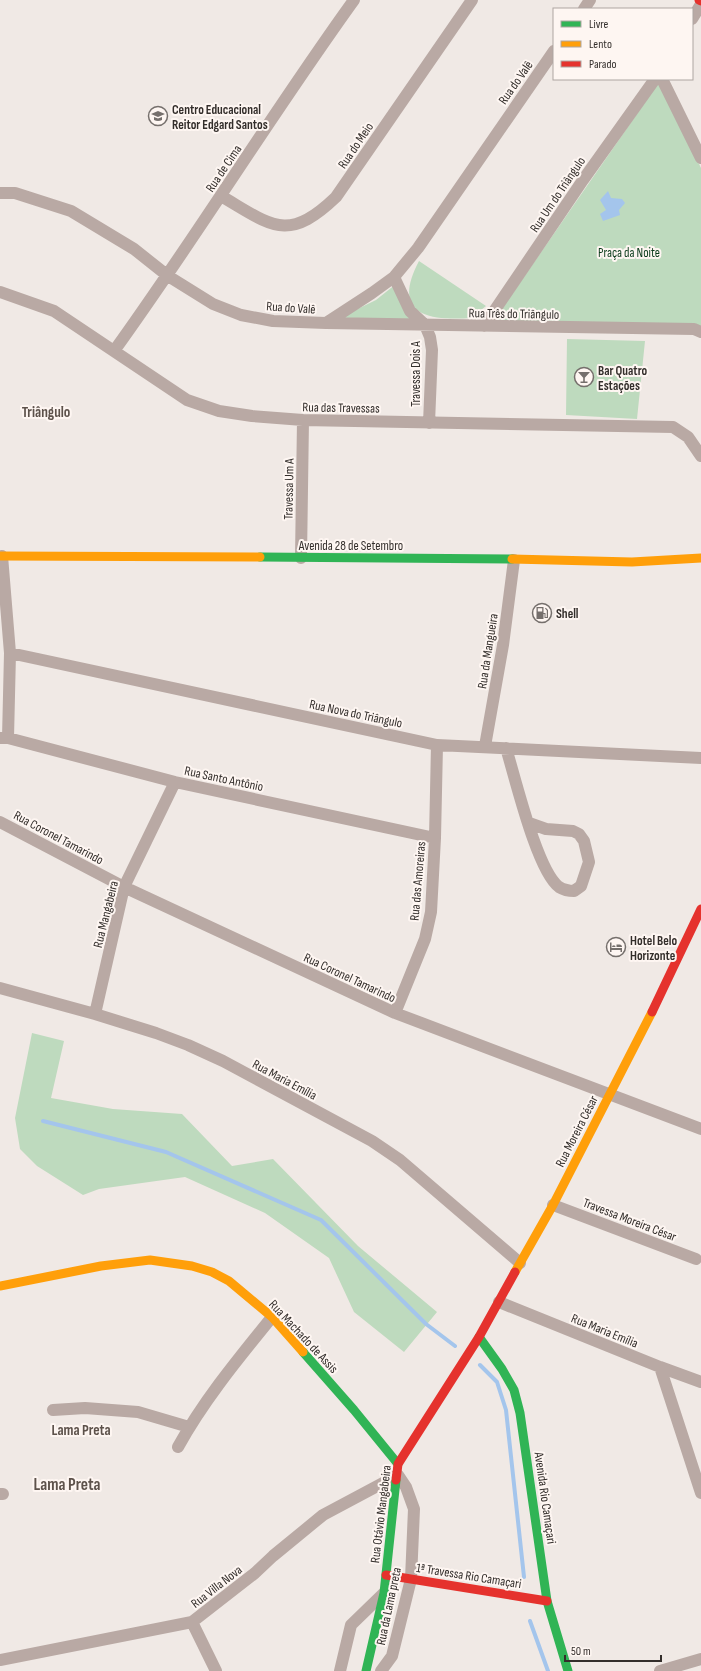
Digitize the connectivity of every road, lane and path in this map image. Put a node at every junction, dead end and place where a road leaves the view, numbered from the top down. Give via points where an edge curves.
1 (354, 0) edge
2 (472, 0) edge
3 (701, 4) edge
4 (693, 17) edge
5 (553, 52) edge
6 (653, 80) edge
7 (662, 80) edge
8 (701, 158) edge
9 (0, 193) edge
10 (221, 196) junction
11 (168, 276) junction
12 (394, 277) junction
13 (0, 292) edge
14 (326, 323) junction
15 (425, 325) junction
16 (484, 326) junction
17 (701, 332) edge
18 (114, 351) junction
19 (303, 420) junction
20 (429, 423) junction
21 (701, 456) edge
22 (1, 556) edge
23 (301, 558) junction
24 (701, 558) edge
25 (514, 560) junction
26 (10, 653) junction
27 (4, 738) edge
28 (437, 745) junction
29 (485, 746) junction
30 (506, 748) junction
31 (701, 758) edge
32 (174, 782) junction
33 (0, 822) edge
34 (529, 823) junction
35 (435, 838) junction
36 (124, 887) junction
37 (701, 909) edge
38 (1, 992) edge
39 (394, 1013) junction
40 (96, 1014) junction
41 (610, 1093) junction
42 (701, 1128) edge
43 (553, 1204) junction
44 (696, 1260) dead end
45 (520, 1263) junction
46 (0, 1286) edge
47 (499, 1302) junction
48 (272, 1317) junction
49 (479, 1337) junction
50 (463, 1360) joint
51 (660, 1367) junction
52 (701, 1382) edge
53 (52, 1410) dead end
54 (189, 1427) junction
55 (178, 1447) dead end
56 (398, 1469) junction
57 (701, 1493) edge
58 (386, 1575) junction
59 (411, 1579) junction
60 (384, 1593) junction
61 (547, 1601) junction
62 (192, 1622) junction
63 (701, 1659) edge
64 (0, 1660) edge
65 (216, 1671) edge
66 (340, 1671) edge
67 (366, 1671) edge
68 (381, 1671) edge
69 (568, 1671) edge
70 (660, 1671) edge

1 - 10 street, Rua de Cima
2 - 10 street, Rua do Meio via 336,197 321,212 308,220 284,227 269,223
3 - 4 street
5 - 12 street, Rua do Valê via 418,248
6 - 16 street, Rua Um do Triângulo
7 - 8 street
9 - 11 street, Rua do Valê via 15,193 71,211 134,249
10 - 11 street, Rua de Cima
11 - 14 street, Rua do Valê via 213,304 241,315 273,322
11 - 18 street, Rua de Cima
12 - 14 street, Rua do Valê
12 - 15 street via 410,311
13 - 18 street, Rua das Travessas via 54,311
14 - 15 street, Rua Três do Triângulo
15 - 16 street, Rua Três do Triângulo
15 - 20 street, Travessa Dois A via 432,350
16 - 17 street, Rua Três do Triângulo via 694,329
18 - 19 street, Rua das Travessas via 187,400 219,410 252,416
19 - 20 street, Rua das Travessas
19 - 23 street, Travessa Um A
20 - 21 street, Rua das Travessas via 673,427 688,437
22 - 23 street, Avenida 28 de Setembro
22 - 26 street, Rua Santo Antônio
23 - 25 street, Avenida 28 de Setembro
24 - 25 street, Avenida 28 de Setembro via 632,562
25 - 29 street, Rua da Mangueira via 503,645
26 - 27 street, Rua Santo Antônio
26 - 28 street, Rua Nova do Triângulo
27 - 32 street, Rua Santo Antônio
28 - 29 street, Rua Nova do Triângulo
28 - 35 street, Rua das Amoreiras
29 - 30 street, Rua Nova do Triângulo
30 - 31 street, Rua Nova do Triângulo
30 - 34 street
32 - 35 street, Rua Santo Antônio
32 - 36 street, Rua Mangabeira
33 - 36 street, Rua Coronel Tamarindo
34 - 34 street via 540,858 556,883 574,891 581,886 589,862 584,841 579,834 573,831 539,828
35 - 39 street, Rua das Amoreiras via 431,912 425,939
36 - 39 street, Rua Coronel Tamarindo
36 - 40 street, Rua Mangabeira
37 - 41 street, Rua Moreira César
38 - 40 street, Rua Maria Emília
39 - 41 street, Rua Coronel Tamarindo
40 - 45 street, Rua Maria Emília via 188,1045 223,1061 372,1141 400,1160
41 - 42 street, Rua Coronel Tamarindo
41 - 43 street, Rua Moreira César
43 - 44 street, Travessa Moreira César
43 - 45 street, Rua Moreira César
45 - 47 street, Rua Moreira César
46 - 48 street, Rua Machado de Assis via 101,1266 150,1260 212,1272 229,1281
47 - 49 street, Rua Moreira César
47 - 51 street, Rua Maria Emília
48 - 54 street via 229,1370
48 - 56 street, Rua Machado de Assis via 354,1410
49 - 50 street, Rua Moreira César
49 - 61 street, Avenida Rio Camaçari via 514,1390 520,1413
50 - 56 street, Rua Otávio Mangabeira
51 - 52 street, Rua Maria Emília
51 - 57 street
53 - 54 street via 85,1408 138,1412
54 - 55 street
56 - 58 street, Rua Otávio Mangabeira
56 - 59 street, Rua da Lama preta via 414,1509
56 - 62 street, Rua Villa Nova via 323,1515
58 - 59 street, 1ª Travessa Rio Camaçari
58 - 60 street, Rua Otávio Mangabeira
59 - 61 street, 1ª Travessa Rio Camaçari
59 - 68 street, Rua da Lama preta via 392,1656
60 - 66 street via 351,1625
60 - 67 street, Rua Otávio Mangabeira
61 - 69 street, Avenida Rio Camaçari
62 - 64 street, Rua Villa Nova
62 - 65 street
63 - 70 street

